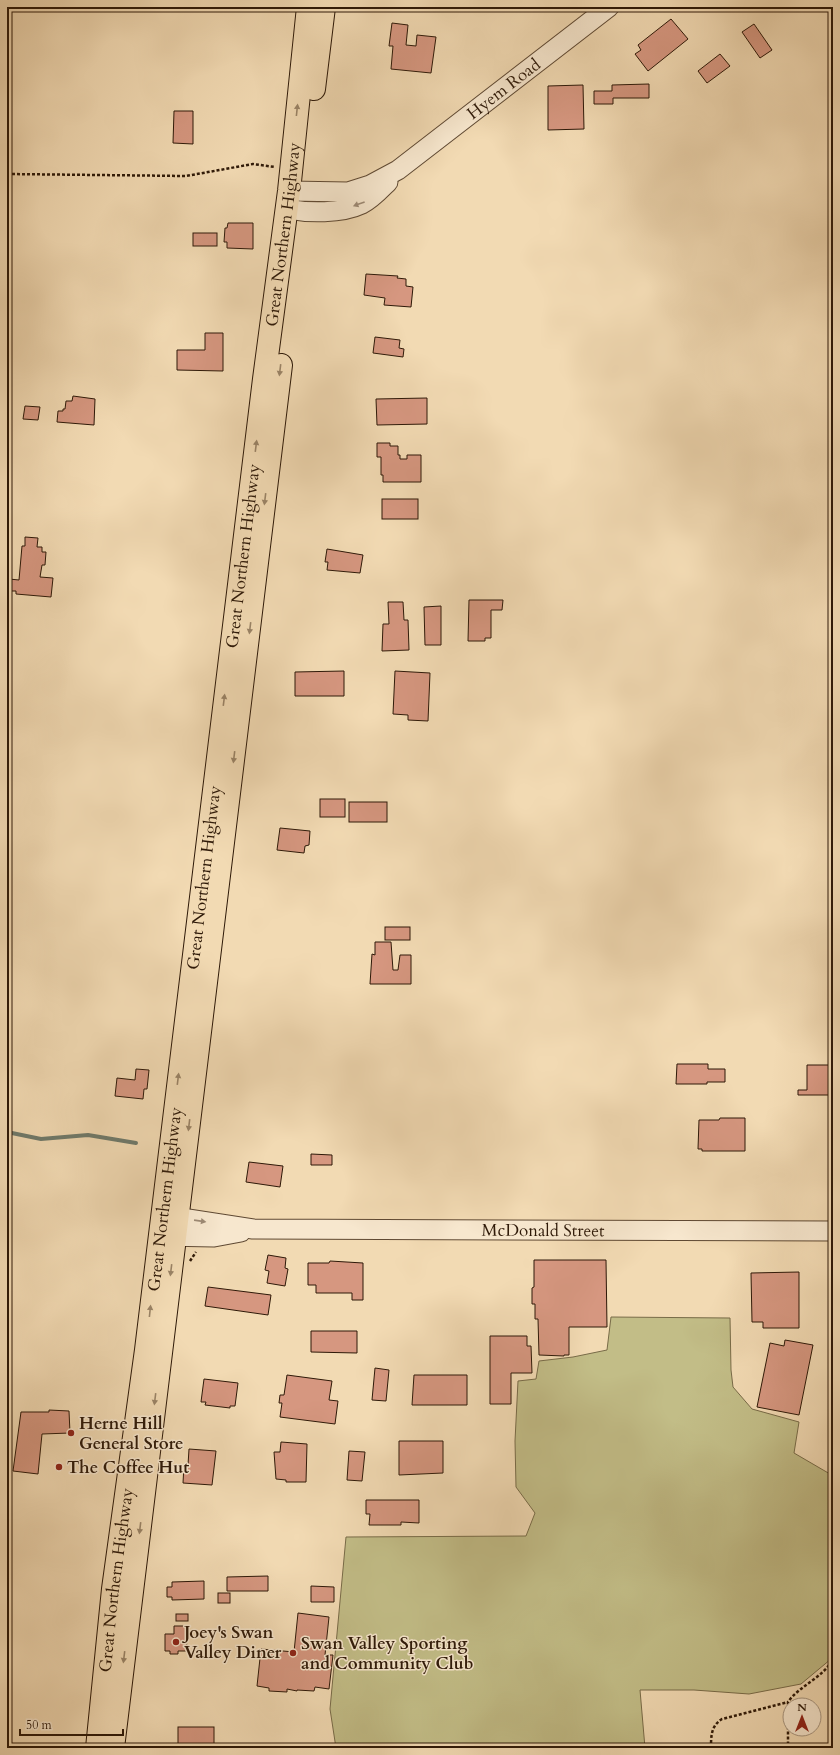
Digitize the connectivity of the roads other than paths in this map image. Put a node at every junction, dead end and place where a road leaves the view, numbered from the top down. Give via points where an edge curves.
1 (308, 7) edge
2 (324, 7) edge
3 (610, 7) edge
4 (294, 201) junction
5 (168, 1226) junction
6 (833, 1231) edge
7 (97, 1748) edge
8 (113, 1748) edge

4 -> 1 highway, Great Northern Highway via 291,169
2 - 4 highway, Great Northern Highway
3 - 4 street, Hyem Road via 398,170 370,185 348,192
4 - 5 highway, Great Northern Highway via 196,1072
5 - 6 street, McDonald Street via 253,1229
7 -> 5 highway, Great Northern Highway via 113,1589 146,1350
5 -> 8 highway, Great Northern Highway

